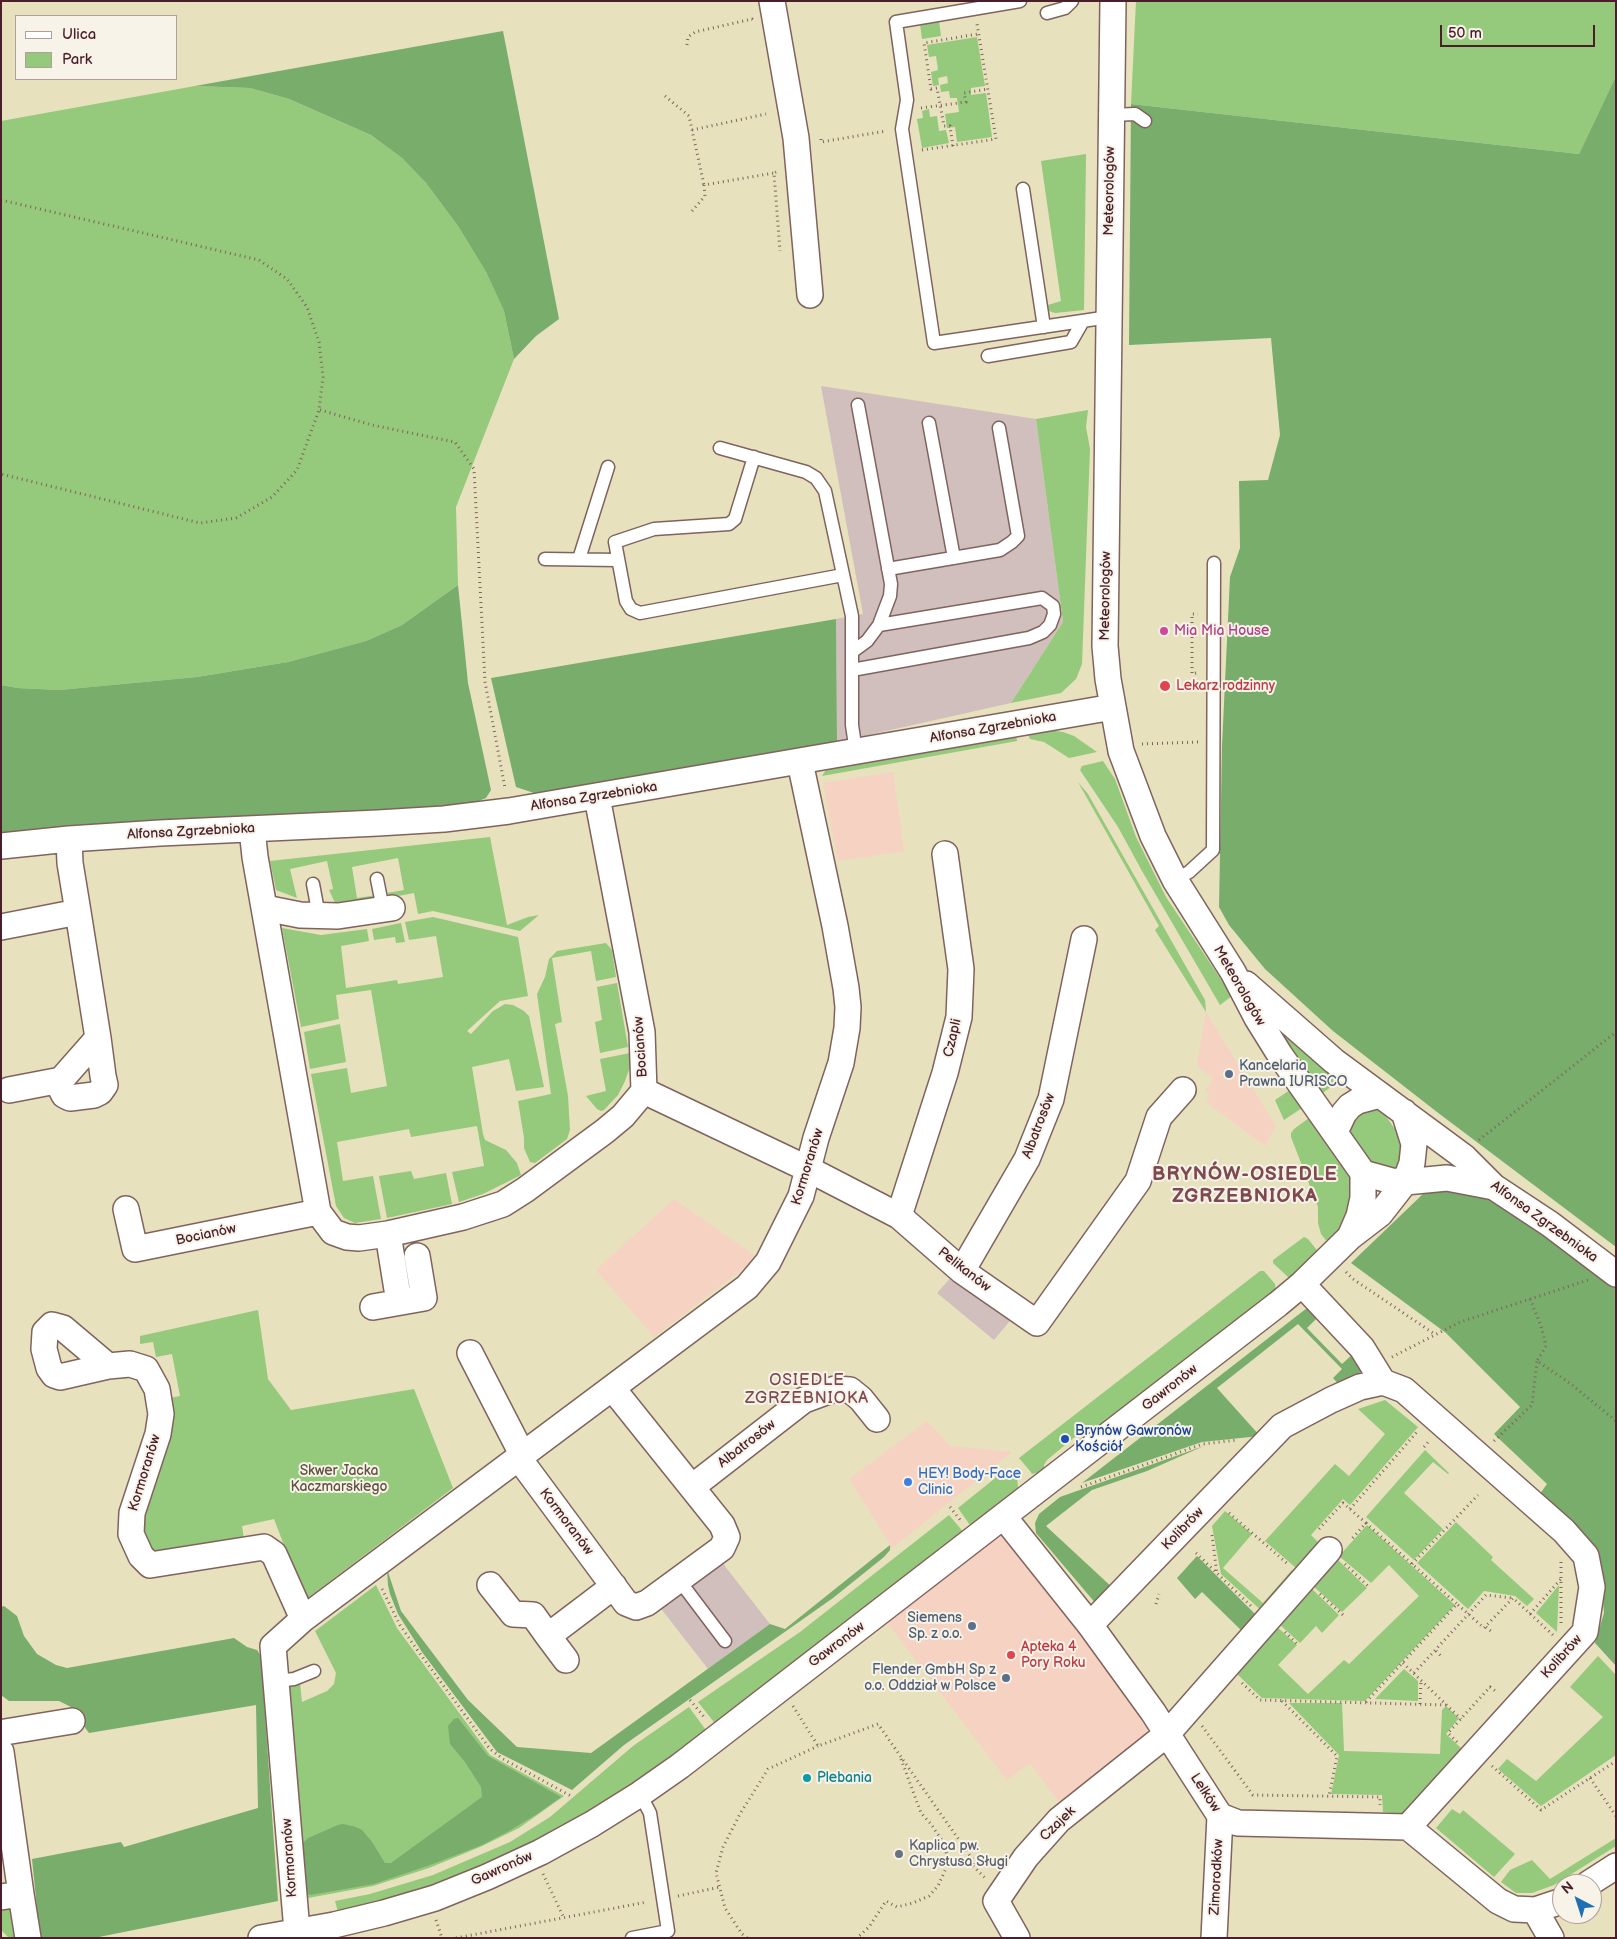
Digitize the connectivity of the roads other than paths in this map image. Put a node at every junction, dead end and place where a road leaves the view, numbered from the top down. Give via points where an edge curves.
1 (772, 1) edge
2 (1020, 1) edge
3 (1072, 1) edge
4 (1113, 1) edge
5 (1048, 13) dead end
6 (1111, 115) junction
7 (1145, 121) dead end
8 (1023, 189) dead end
9 (810, 295) dead end
10 (1109, 318) junction
11 (1082, 321) junction
12 (1044, 327) junction
13 (988, 356) dead end
14 (858, 405) dead end
15 (929, 423) dead end
16 (1000, 428) dead end
17 (720, 448) dead end
18 (754, 457) junction
19 (608, 467) dead end
20 (954, 558) junction
21 (545, 559) dead end
22 (579, 559) junction
23 (618, 560) junction
24 (1214, 563) dead end
25 (888, 569) junction
26 (843, 575) junction
27 (880, 625) junction
28 (852, 652) junction
29 (852, 670) junction
30 (1112, 707) junction
31 (856, 752) junction
32 (800, 762) junction
33 (598, 797) junction
34 (252, 829) junction
35 (69, 838) junction
36 (1, 846) edge
37 (945, 854) dead end
38 (377, 879) dead end
39 (1175, 880) junction
40 (313, 884) dead end
41 (265, 908) junction
42 (388, 909) joint
43 (78, 912) junction
44 (319, 916) junction
45 (1, 927) edge
46 (1084, 939) dead end
47 (1233, 972) junction
48 (98, 1038) junction
49 (61, 1080) junction
50 (8, 1090) dead end
51 (1183, 1090) dead end
52 (644, 1091) junction
53 (1380, 1095) junction
54 (1404, 1112) junction
55 (1335, 1132) junction
56 (808, 1169) junction
57 (1363, 1173) junction
58 (1405, 1182) junction
59 (1494, 1188) junction
60 (126, 1209) dead end
61 (318, 1212) junction
62 (899, 1216) junction
63 (388, 1234) junction
64 (1350, 1237) junction
65 (418, 1256) dead end
66 (962, 1271) junction
67 (1605, 1275) edge
68 (1302, 1284) junction
69 (399, 1302) junction
70 (373, 1307) dead end
71 (470, 1353) dead end
72 (108, 1366) dead end
73 (1379, 1375) junction
74 (613, 1389) junction
75 (877, 1420) dead end
76 (520, 1456) junction
77 (692, 1488) junction
78 (1004, 1517) junction
79 (1333, 1554) road end
80 (680, 1580) junction
81 (490, 1585) dead end
82 (614, 1586) junction
83 (303, 1619) junction
84 (1090, 1625) junction
85 (548, 1636) junction
86 (726, 1641) dead end
87 (566, 1660) dead end
88 (314, 1671) dead end
89 (276, 1681) junction
90 (72, 1721) dead end
91 (1, 1736) edge
92 (1170, 1740) junction
93 (1, 1752) edge
94 (640, 1794) junction
95 (1220, 1816) junction
96 (1408, 1826) junction
97 (1616, 1866) edge
98 (1602, 1875) edge
99 (11, 1896) edge
100 (1552, 1904) edge
101 (1535, 1910) junction
102 (668, 1934) edge
103 (281, 1935) edge
104 (28, 1938) edge
105 (632, 1938) edge
106 (1017, 1938) edge
107 (1214, 1938) edge
108 (1551, 1938) edge

1 - 9 street via 796,138
2 - 12 lane via 896,22 908,100 902,128 934,343
3 - 5 lane via 1064,8
4 - 6 street, Meteorologów
6 - 7 lane via 1135,114
6 - 10 street, Meteorologów
8 - 12 lane
10 - 11 lane
10 - 30 street, Meteorologów via 1105,646
11 - 12 lane
11 - 13 lane via 1071,342
14 - 25 lane
15 - 20 lane
16 - 20 lane via 1018,536 1000,550
17 - 18 lane
18 - 23 lane via 735,519 729,524 654,529 615,542
18 - 26 lane via 816,478 825,491
19 - 22 lane
20 - 25 lane
21 - 22 lane
22 - 23 lane
23 - 26 lane via 626,600 631,609 640,613
24 - 39 lane via 1213,850 1190,872
25 - 27 lane via 890,596
26 - 28 lane via 852,616
27 - 28 lane
27 - 29 lane via 1042,598 1053,606 1054,614 1044,632 1029,638
28 - 29 lane
29 - 31 lane via 852,725
30 - 31 street, Alfonsa Zgrzebnioka
30 - 39 street, Meteorologów via 1121,751 1133,785
31 - 32 street, Alfonsa Zgrzebnioka
32 - 33 street, Alfonsa Zgrzebnioka
32 - 56 street, Kormoranów via 835,926 848,1008 841,1063
33 - 34 street, Alfonsa Zgrzebnioka via 444,819
33 - 52 street, Bocianów via 642,1032
34 - 35 street, Alfonsa Zgrzebnioka
34 - 41 street, Bocianów
35 - 36 street, Alfonsa Zgrzebnioka
35 - 43 street
37 - 62 street, Czapli via 961,969 959,1017 945,1074
38 - 42 lane
39 - 47 street, Meteorologów
40 - 44 lane
41 - 44 street via 300,916
41 - 61 street, Bocianów
42 - 44 street
43 - 45 street
43 - 48 street
46 - 66 street, Albatrosów via 1051,1099 1027,1160
47 - 53 street via 1311,1042
47 - 55 street, Meteorologów via 1280,1055
48 - 49 street
48 - 49 street via 104,1085 100,1092 70,1098 60,1090
49 - 50 street
51 - 66 street, Pelikanów via 1159,1117 1138,1181 1037,1323
52 - 56 street, Pelikanów
52 - 63 street, Bocianów via 624,1116 503,1204
53 - 54 street
53 - 55 street via 1350,1106
54 - 58 street via 1414,1154
54 - 59 street, Alfonsa Zgrzebnioka via 1464,1157
55 - 57 street
56 - 62 street, Pelikanów
56 - 74 street, Kormoranów via 801,1196 783,1235 768,1262 747,1287
57 - 58 street
57 - 64 street via 1363,1198
58 - 59 street via 1447,1178
58 - 64 street, Gawronów via 1380,1214
59 - 67 street, Alfonsa Zgrzebnioka via 1550,1224
60 - 61 street, Bocianów via 135,1250
61 - 63 street, Bocianów via 333,1232 346,1237
62 - 66 street, Pelikanów
63 - 69 street
64 - 68 street, Gawronów
65 - 69 street via 424,1298
68 - 73 street via 1362,1348
68 - 78 street, Gawronów
69 - 70 street
71 - 76 street, Kormoranów
72 - 83 street, Kormoranów via 130,1364 146,1369 157,1390 161,1414 158,1434 132,1513 131,1534 141,1556 150,1564 264,1547 274,1554
73 - 84 street, Kolibrów via 1360,1388 1282,1426
73 - 96 street, Kolibrów via 1404,1390 1564,1531 1586,1556 1592,1587 1585,1632
74 - 76 street, Kormoranów
74 - 77 street
75 - 77 street, Albatrosów via 850,1390 835,1389 822,1393 804,1400
76 - 82 street, Kormoranów
76 - 83 street, Kormoranów
77 - 80 street via 728,1537 722,1548
78 - 84 street, Lelków
78 - 94 street, Gawronów
79 - 92 street via 1311,1585 1267,1621
80 - 82 street, Kormoranów via 648,1603 636,1607 626,1602
80 - 86 lane
81 - 85 street via 513,1614 533,1615
82 - 85 street
83 - 89 street, Kormoranów via 273,1646
84 - 92 street, Lelków
85 - 87 street
88 - 89 lane via 294,1679
89 - 103 street, Kormoranów
90 - 91 street via 6,1732
92 - 95 street, Lelków
92 - 106 street, Czajek via 1059,1820 1026,1857 996,1902
93 - 99 street
94 - 102 lane via 650,1813
94 - 103 street, Gawronów via 558,1842 435,1898 384,1913
95 - 96 street, Lelków via 1238,1823
95 - 107 street, Zimorodków
96 - 101 street via 1498,1901 1514,1909
97 - 98 street
99 - 104 street
100 - 101 street
101 - 108 street
102 - 105 lane

